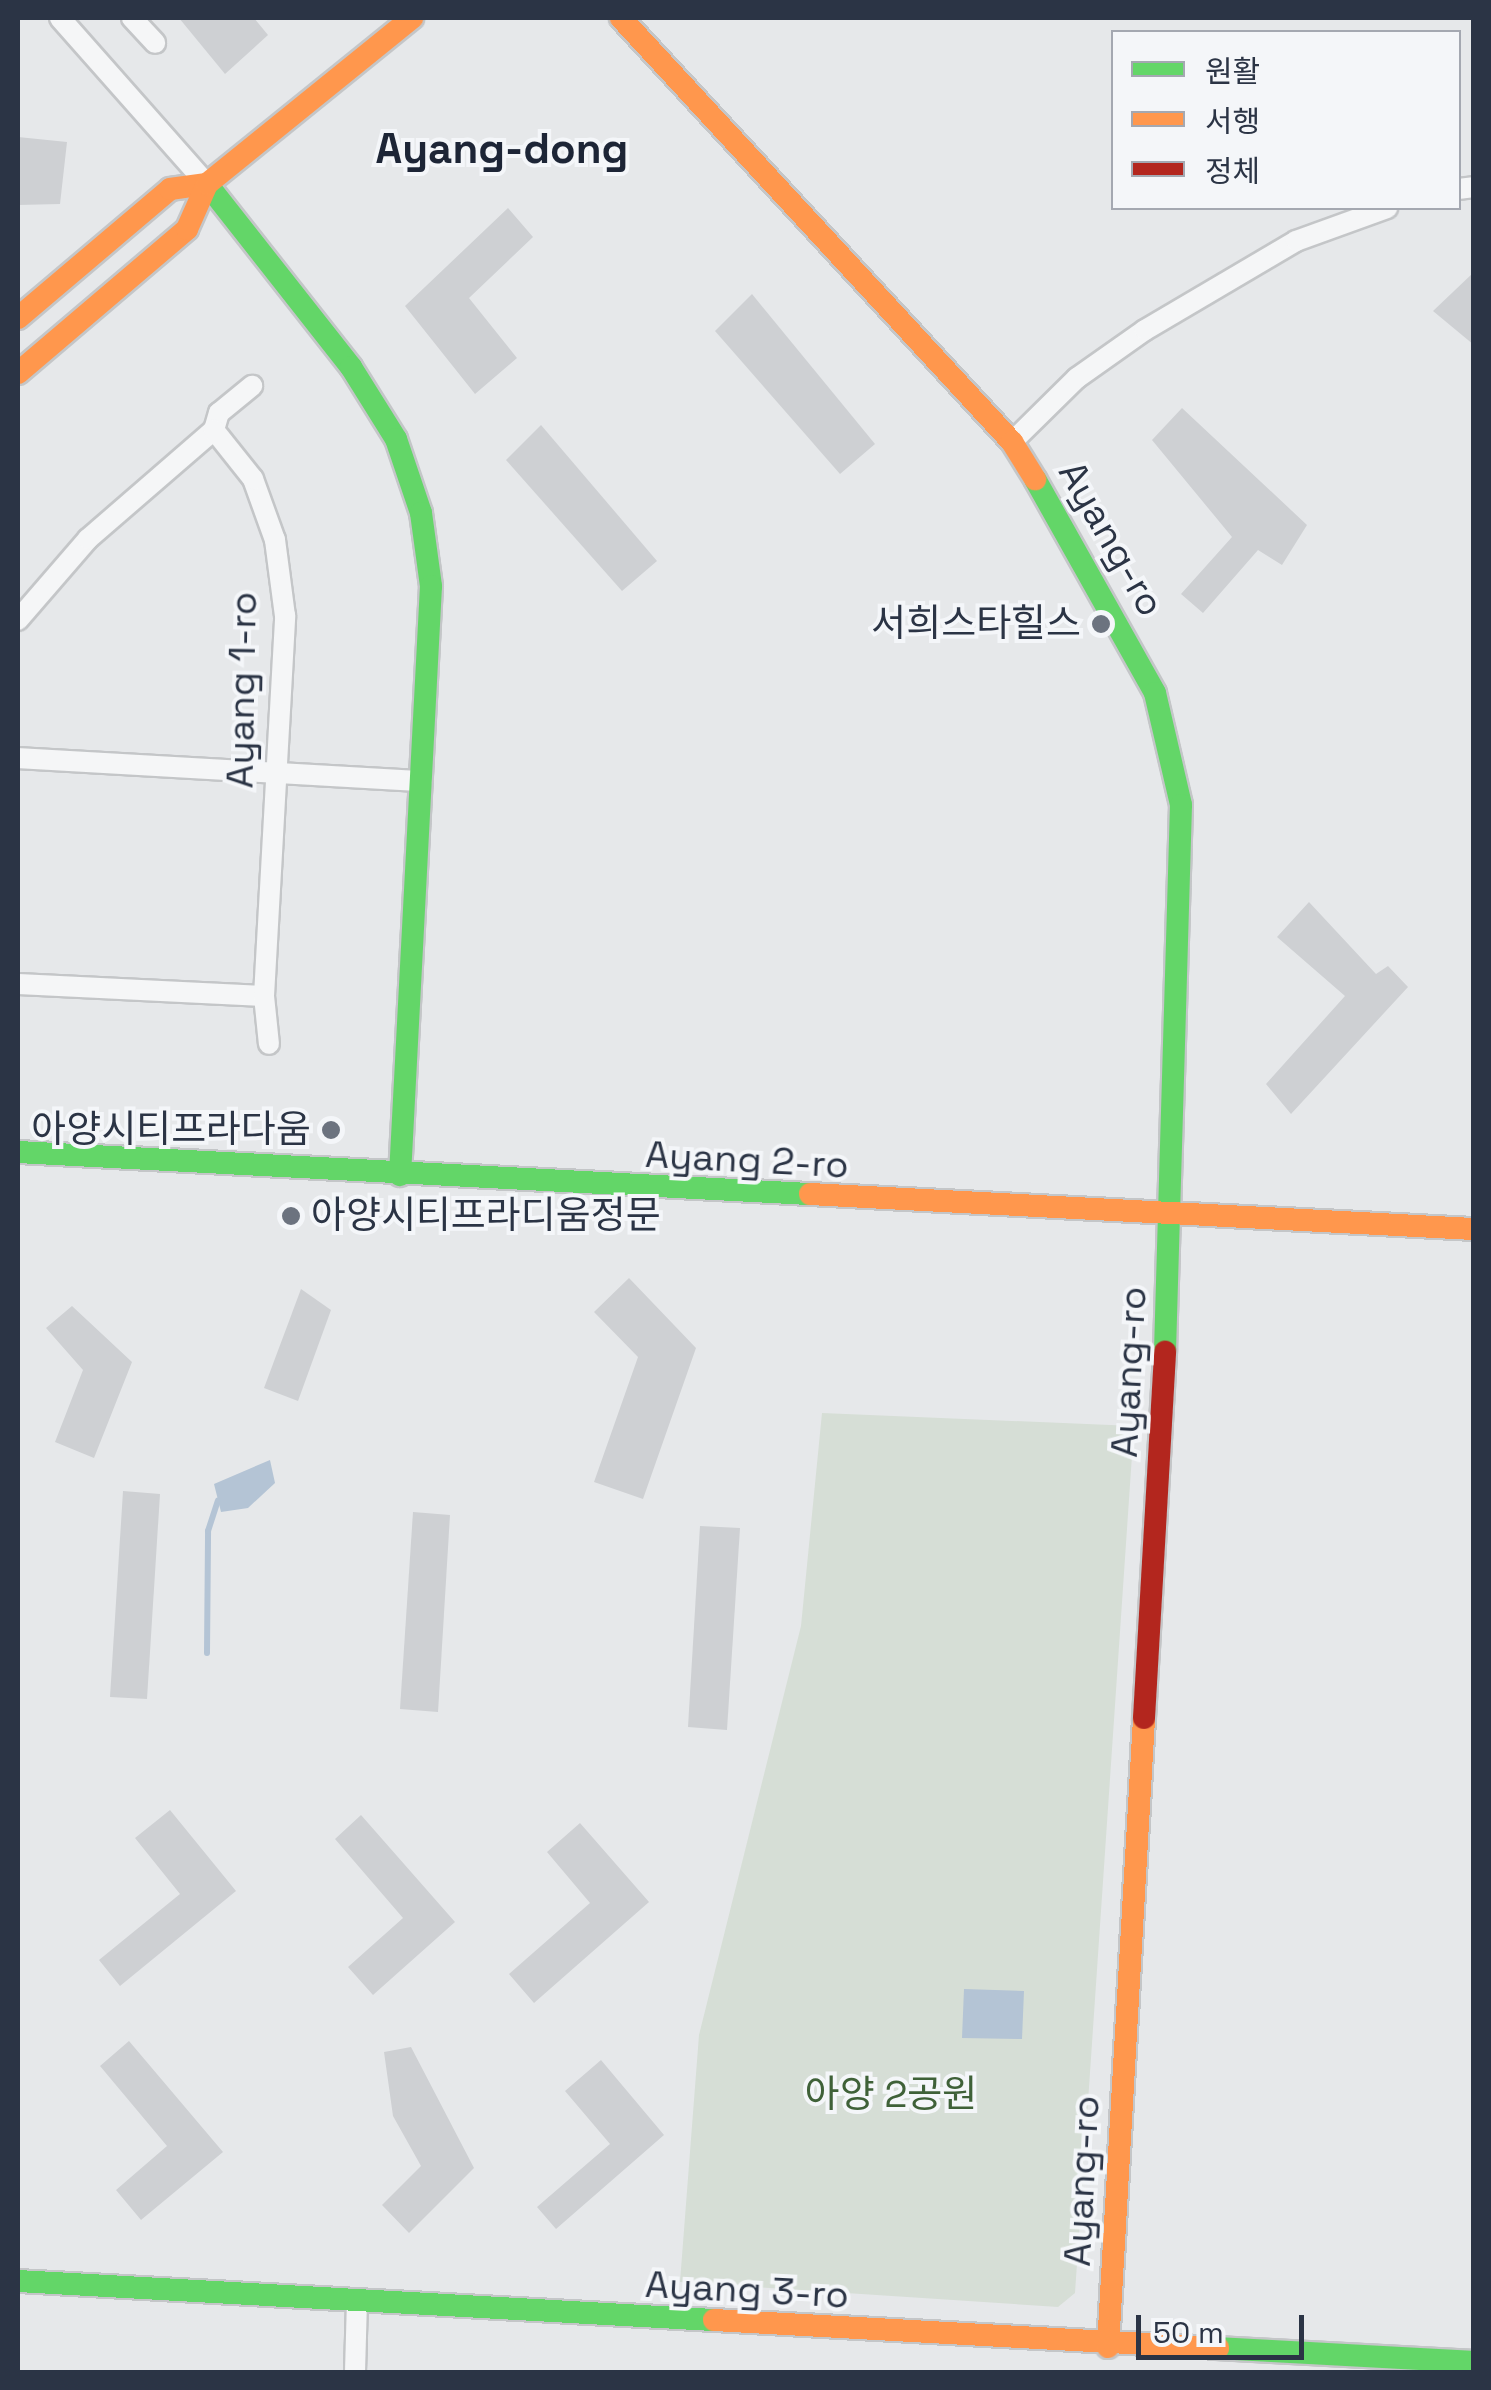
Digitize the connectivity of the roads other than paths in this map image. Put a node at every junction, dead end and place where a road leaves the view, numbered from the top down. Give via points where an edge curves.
1 (60, 18) edge
2 (132, 18) edge
3 (412, 18) edge
4 (621, 18) edge
5 (155, 43) dead end
6 (207, 184) junction
7 (1381, 210) edge
8 (18, 318) edge
9 (18, 373) edge
10 (252, 386) dead end
11 (214, 430) junction
12 (1012, 442) junction
13 (18, 620) edge
14 (18, 758) edge
15 (277, 773) junction
16 (421, 781) junction
17 (18, 984) edge
18 (264, 996) junction
19 (269, 1044) dead end
20 (18, 1152) edge
21 (400, 1175) junction
22 (1173, 1219) junction
23 (1474, 1229) edge
24 (18, 2281) edge
25 (357, 2301) junction
26 (1108, 2347) junction
27 (1474, 2362) edge
28 (355, 2372) edge

1 - 6 street
2 - 5 street
3 - 6 street
4 - 12 street, Ayang-ro
6 - 8 street via 170,190
6 - 9 street via 187,228
6 - 16 street via 396,440 421,513 432,586
7 - 12 street, Ayang-ro via 1296,241 1145,330
10 - 11 street via 220,413
11 - 13 street via 88,539
11 - 15 street, Ayang 1-ro via 252,479 274,540 285,616
12 - 22 street, Ayang-ro via 1119,615 1155,692 1181,805
14 - 15 street
15 - 16 street
15 - 18 street, Ayang 1-ro
16 - 21 street
17 - 18 street
18 - 19 street, Ayang 1-ro
20 - 21 street, Ayang 2-ro
21 - 22 street, Ayang 2-ro
22 - 23 street, Ayang 2-ro
22 - 26 street, Ayang-ro
24 - 25 street, Ayang 3-ro
25 - 26 street, Ayang 3-ro
25 - 28 street
26 - 27 street, Ayang 3-ro

